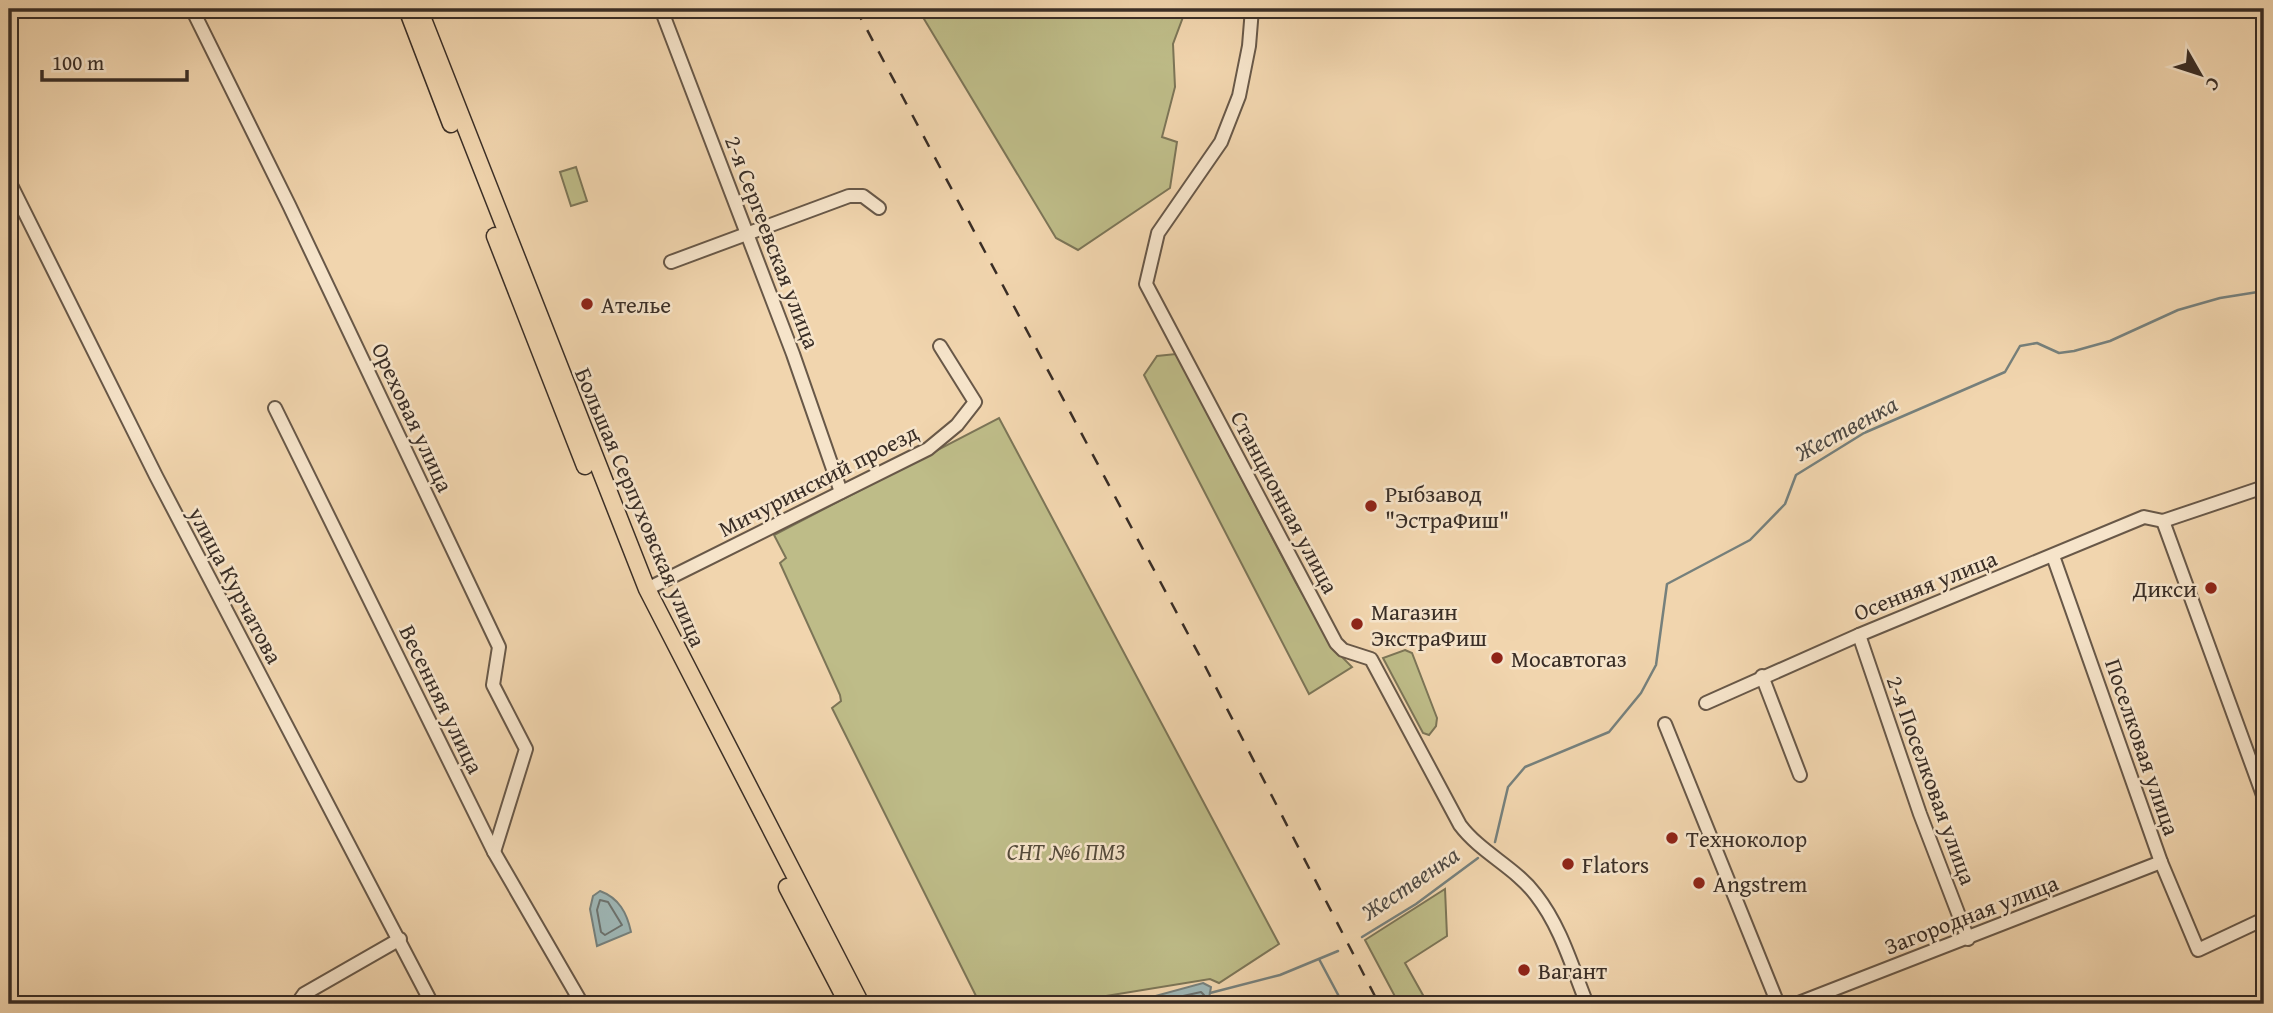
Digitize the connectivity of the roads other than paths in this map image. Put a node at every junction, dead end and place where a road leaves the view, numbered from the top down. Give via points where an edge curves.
1 (192, 9) edge
2 (407, 9) edge
3 (419, 9) edge
4 (662, 9) edge
5 (1252, 9) edge
6 (9, 181) edge
7 (879, 208) dead end
8 (747, 234) junction
9 (671, 262) dead end
10 (940, 346) dead end
11 (275, 408) dead end
12 (2264, 487) edge
13 (841, 492) junction
14 (2163, 521) junction
15 (2053, 556) junction
16 (647, 589) junction
17 (1859, 635) junction
18 (1762, 676) junction
19 (1706, 703) dead end
20 (1665, 724) dead end
21 (1800, 775) dead end
22 (2264, 798) edge
23 (494, 852) junction
24 (2161, 862) junction
25 (2264, 919) edge
26 (400, 939) junction
27 (1968, 939) junction
28 (297, 1004) edge
29 (432, 1004) edge
30 (582, 1004) edge
31 (848, 1004) edge
32 (861, 1004) edge
33 (1587, 1004) edge
34 (1778, 1004) edge
35 (1796, 1004) edge

1 - 23 street, Ореховая улица via 499,647 493,685 526,749
2 - 31 main road, Большая Серпуховская улица via 636,593
3 - 16 main road, Большая Серпуховская улица
4 - 8 street, 2-я Сергеевская улица
5 - 33 street, Станционная улица via 1249,46 1221,142 1158,233 1146,284 1336,643 1371,659 1460,825 1473,843 1535,893 1555,924
6 - 26 street, улица Курчатова via 156,476
7 - 8 street via 863,196 849,196
8 - 9 street
8 - 13 street, 2-я Сергеевская улица
10 - 13 street, Мичуринский проезд via 975,402 957,425 928,449
11 - 23 street, Весенняя улица
12 - 14 street, Осенняя улица
13 - 16 street, Мичуринский проезд
14 - 15 street, Осенняя улица via 2144,517
14 - 22 street
15 - 17 street, Осенняя улица
15 - 24 street, Поселковая улица
16 - 32 main road, Большая Серпуховская улица
17 - 18 street, Осенняя улица
17 - 27 street, 2-я Поселковая улица
18 - 19 street, Осенняя улица
18 - 21 street
20 - 34 street
23 - 30 street, Весенняя улица
24 - 25 street, Поселковая улица via 2198,950
24 - 27 street, Загородная улица
26 - 28 street via 304,995
26 - 29 street, улица Курчатова
27 - 35 street, Загородная улица

